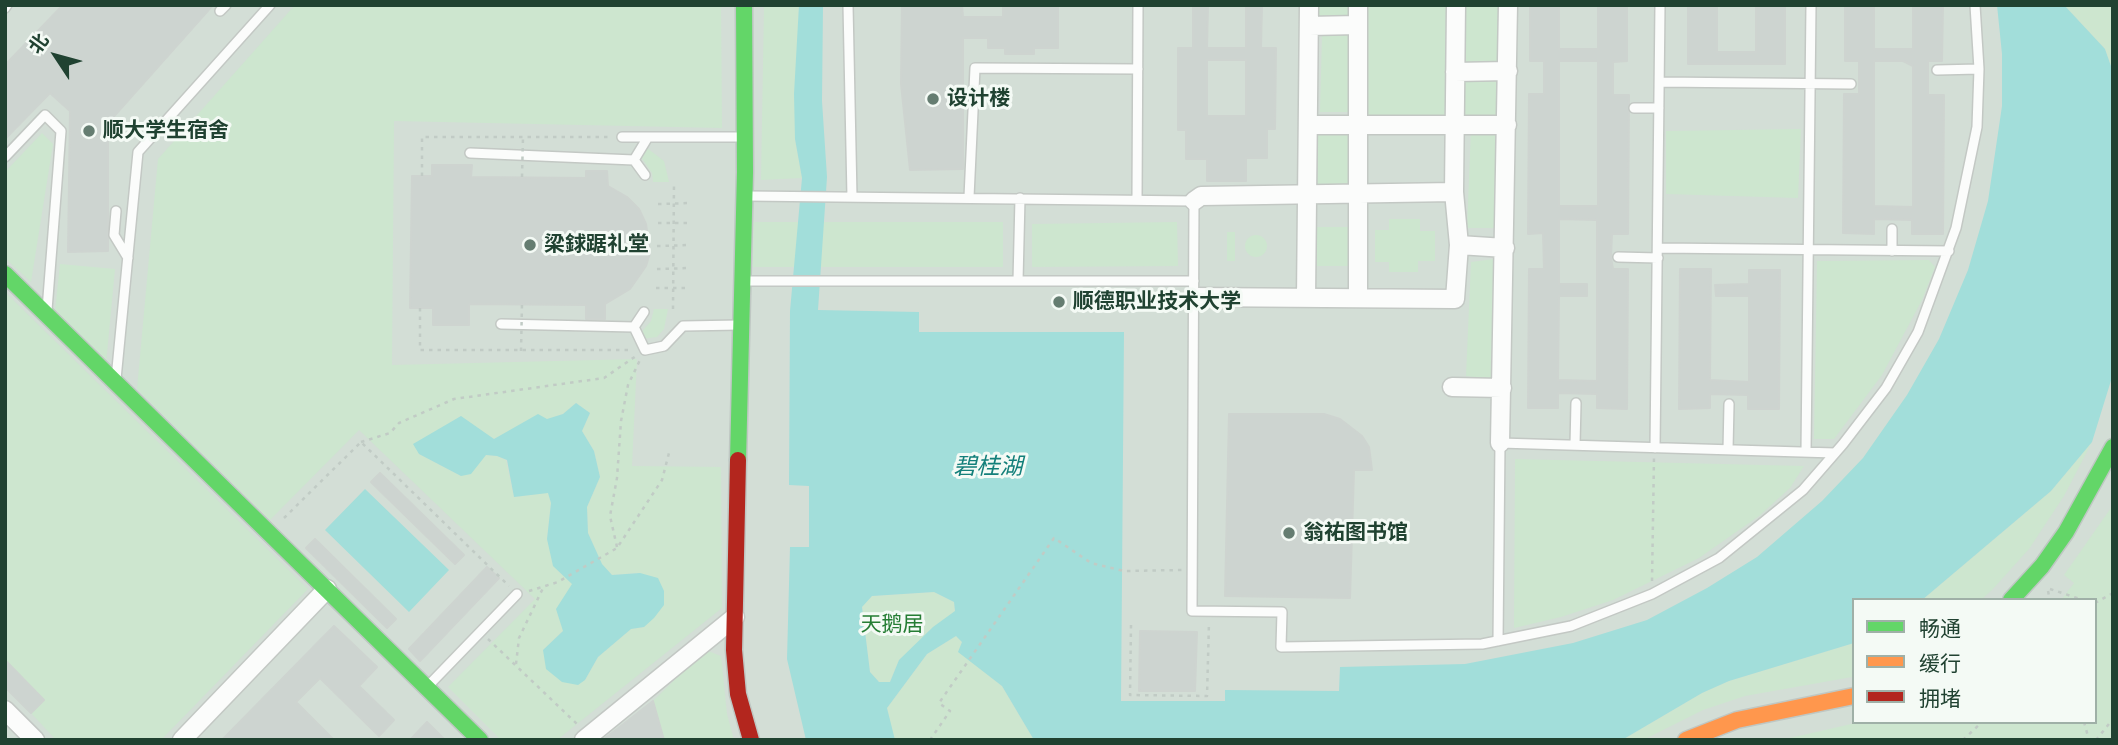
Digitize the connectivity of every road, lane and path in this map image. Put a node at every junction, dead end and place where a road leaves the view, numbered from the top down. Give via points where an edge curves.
1 (270, 5) edge
2 (744, 5) edge
3 (848, 5) edge
4 (1138, 5) edge
5 (1309, 5) edge
6 (1358, 5) edge
7 (1456, 5) edge
8 (1508, 5) edge
9 (1660, 5) edge
10 (1811, 5) edge
11 (1975, 5) edge
12 (1358, 25) junction
13 (1309, 26) junction
14 (1138, 69) junction
15 (1979, 69) junction
16 (1937, 70) dead end
17 (1508, 71) junction
18 (1455, 72) junction
19 (1660, 82) junction
20 (1810, 84) junction
21 (1851, 84) dead end
22 (1634, 108) dead end
23 (1660, 108) junction
24 (1454, 124) junction
25 (1308, 125) junction
26 (1358, 125) junction
27 (1507, 125) junction
28 (523, 136) junction
29 (622, 137) joint
30 (648, 137) junction
31 (745, 137) junction
32 (470, 153) dead end
33 (5, 157) edge
34 (634, 160) junction
35 (645, 175) dead end
36 (422, 176) dead end
37 (523, 177) dead end
38 (674, 182) dead end
39 (1358, 192) junction
40 (1454, 192) junction
41 (1308, 193) junction
42 (745, 197) junction
43 (852, 197) junction
44 (969, 197) junction
45 (1020, 198) junction
46 (1137, 200) junction
47 (1194, 201) junction
48 (674, 203) junction
49 (691, 203) dead end
50 (659, 204) dead end
51 (116, 211) dead end
52 (658, 223) dead end
53 (674, 223) junction
54 (691, 223) dead end
55 (1892, 229) dead end
56 (674, 245) junction
57 (690, 245) dead end
58 (1459, 245) junction
59 (657, 246) dead end
60 (1505, 248) junction
61 (1808, 249) junction
62 (1892, 251) junction
63 (1949, 251) junction
64 (1658, 253) junction
65 (1618, 257) dead end
66 (128, 258) junction
67 (690, 268) dead end
68 (657, 269) dead end
69 (674, 269) junction
70 (5, 274) edge
71 (743, 281) junction
72 (1018, 281) junction
73 (656, 288) dead end
74 (673, 288) junction
75 (689, 288) dead end
76 (1195, 289) junction
77 (1358, 297) junction
78 (1307, 298) junction
79 (522, 304) dead end
80 (421, 308) dead end
81 (673, 309) dead end
82 (644, 312) dead end
83 (47, 315) junction
84 (500, 324) dead end
85 (742, 325) junction
86 (634, 327) junction
87 (645, 350) junction
88 (521, 351) junction
89 (116, 383) junction
90 (1452, 387) dead end
91 (1502, 388) junction
92 (1576, 403) dead end
93 (1729, 404) dead end
94 (361, 442) junction
95 (1500, 443) junction
96 (1575, 445) junction
97 (2113, 447) edge
98 (1655, 448) junction
99 (1728, 450) junction
100 (1806, 452) junction
101 (669, 453) dead end
102 (1835, 453) junction
103 (269, 533) junction
104 (617, 548) junction
105 (1192, 569) junction
106 (544, 586) junction
107 (327, 589) junction
108 (2113, 593) edge
109 (517, 594) junction
110 (1651, 594) junction
111 (2013, 598) edge
112 (2050, 598) edge
113 (2077, 598) edge
114 (2097, 602) edge
115 (1209, 612) junction
116 (735, 617) junction
117 (1131, 625) dead end
118 (480, 632) junction
119 (1498, 641) junction
120 (516, 666) junction
121 (426, 688) junction
122 (1852, 696) edge
123 (5, 710) edge
124 (2113, 719) edge
125 (1980, 724) edge
126 (587, 738) edge
127 (35, 740) edge
128 (182, 740) edge
129 (480, 740) edge
130 (751, 740) edge
131 (930, 740) edge
132 (1686, 740) edge
133 (1963, 740) edge
134 (2096, 740) edge

1 - 66 lane via 138,152
2 - 31 street
3 - 43 lane
4 - 14 lane
5 - 13 street
6 - 12 street
7 - 18 street
8 - 17 street
9 - 19 lane
10 - 20 lane
11 - 15 lane
12 - 13 street
12 - 26 street
13 - 25 street
14 - 44 lane via 975,68
14 - 46 lane
15 - 16 lane
15 - 63 lane via 1975,139
17 - 18 street
17 - 27 street
18 - 24 street
19 - 20 lane
19 - 23 lane
20 - 21 lane
20 - 61 lane
22 - 23 lane
23 - 64 lane
24 - 26 street
24 - 27 street
24 - 40 street
25 - 26 street
25 - 41 street
26 - 39 street
27 - 60 street
28 - 29 path
28 - 36 path via 422,137
28 - 37 path, bridge
29 - 30 lane
30 - 31 lane
30 - 34 lane
31 - 42 street
32 - 34 lane
33 - 83 lane via 45,115 61,131
34 - 35 lane
38 - 48 path
39 - 40 street
39 - 41 street
39 - 77 street
40 - 58 street
41 - 47 street via 1201,195
41 - 78 street
42 - 43 lane
42 - 71 street
43 - 44 lane
44 - 45 lane
45 - 46 lane
45 - 72 lane
46 - 47 lane
47 - 76 lane
48 - 49 path
48 - 50 path
48 - 53 path
51 - 66 lane via 114,234
52 - 53 path
53 - 54 path
53 - 56 path
55 - 62 lane
56 - 57 path
56 - 59 path
56 - 69 path
58 - 60 street
58 - 77 street via 1455,299
60 - 91 street
61 - 62 lane
61 - 64 lane
61 - 100 lane
62 - 63 lane
63 - 102 lane via 1918,332 1893,377
64 - 65 lane
64 - 98 lane
66 - 89 lane
67 - 69 path
68 - 69 path
69 - 74 path
70 - 83 street
71 - 72 lane
71 - 85 street
72 - 76 lane
73 - 74 path
74 - 75 path
74 - 81 path
76 - 78 street
76 - 105 lane
77 - 78 street
79 - 88 path, bridge
80 - 88 path via 420,350
82 - 86 lane
83 - 89 street
84 - 86 lane
85 - 87 lane via 688,325 664,346
85 - 116 street
86 - 87 lane
87 - 88 path
87 - 94 path via 604,378 454,399 399,423 390,433
87 - 104 path via 628,385 621,421 610,516
89 - 103 street
90 - 91 street
91 - 95 street
92 - 96 lane
93 - 99 lane
94 - 103 path
94 - 109 path
95 - 96 lane
95 - 119 lane
96 - 98 lane
97 - 111 street via 2066,531
98 - 99 lane
98 - 110 path
99 - 100 lane
100 - 102 lane
101 - 104 path via 662,480
102 - 110 lane via 1803,490 1720,558
103 - 107 street
104 - 106 path
105 - 115 lane via 1192,611
105 - 131 path via 1124,571 1091,563 1054,538 939,703 950,711
106 - 109 path
106 - 120 path via 519,638
107 - 121 street
107 - 128 street
108 - 114 path
109 - 118 lane
110 - 119 lane via 1571,626
112 - 113 path via 2047,587
115 - 117 path via 1208,696 1130,695
115 - 119 lane via 1282,612 1281,647 1425,647
116 - 126 street
116 - 130 street via 738,694
118 - 120 path
118 - 121 lane
120 - 126 path
121 - 129 street
122 - 132 street via 1737,720
123 - 127 street
124 - 134 path
125 - 133 path

